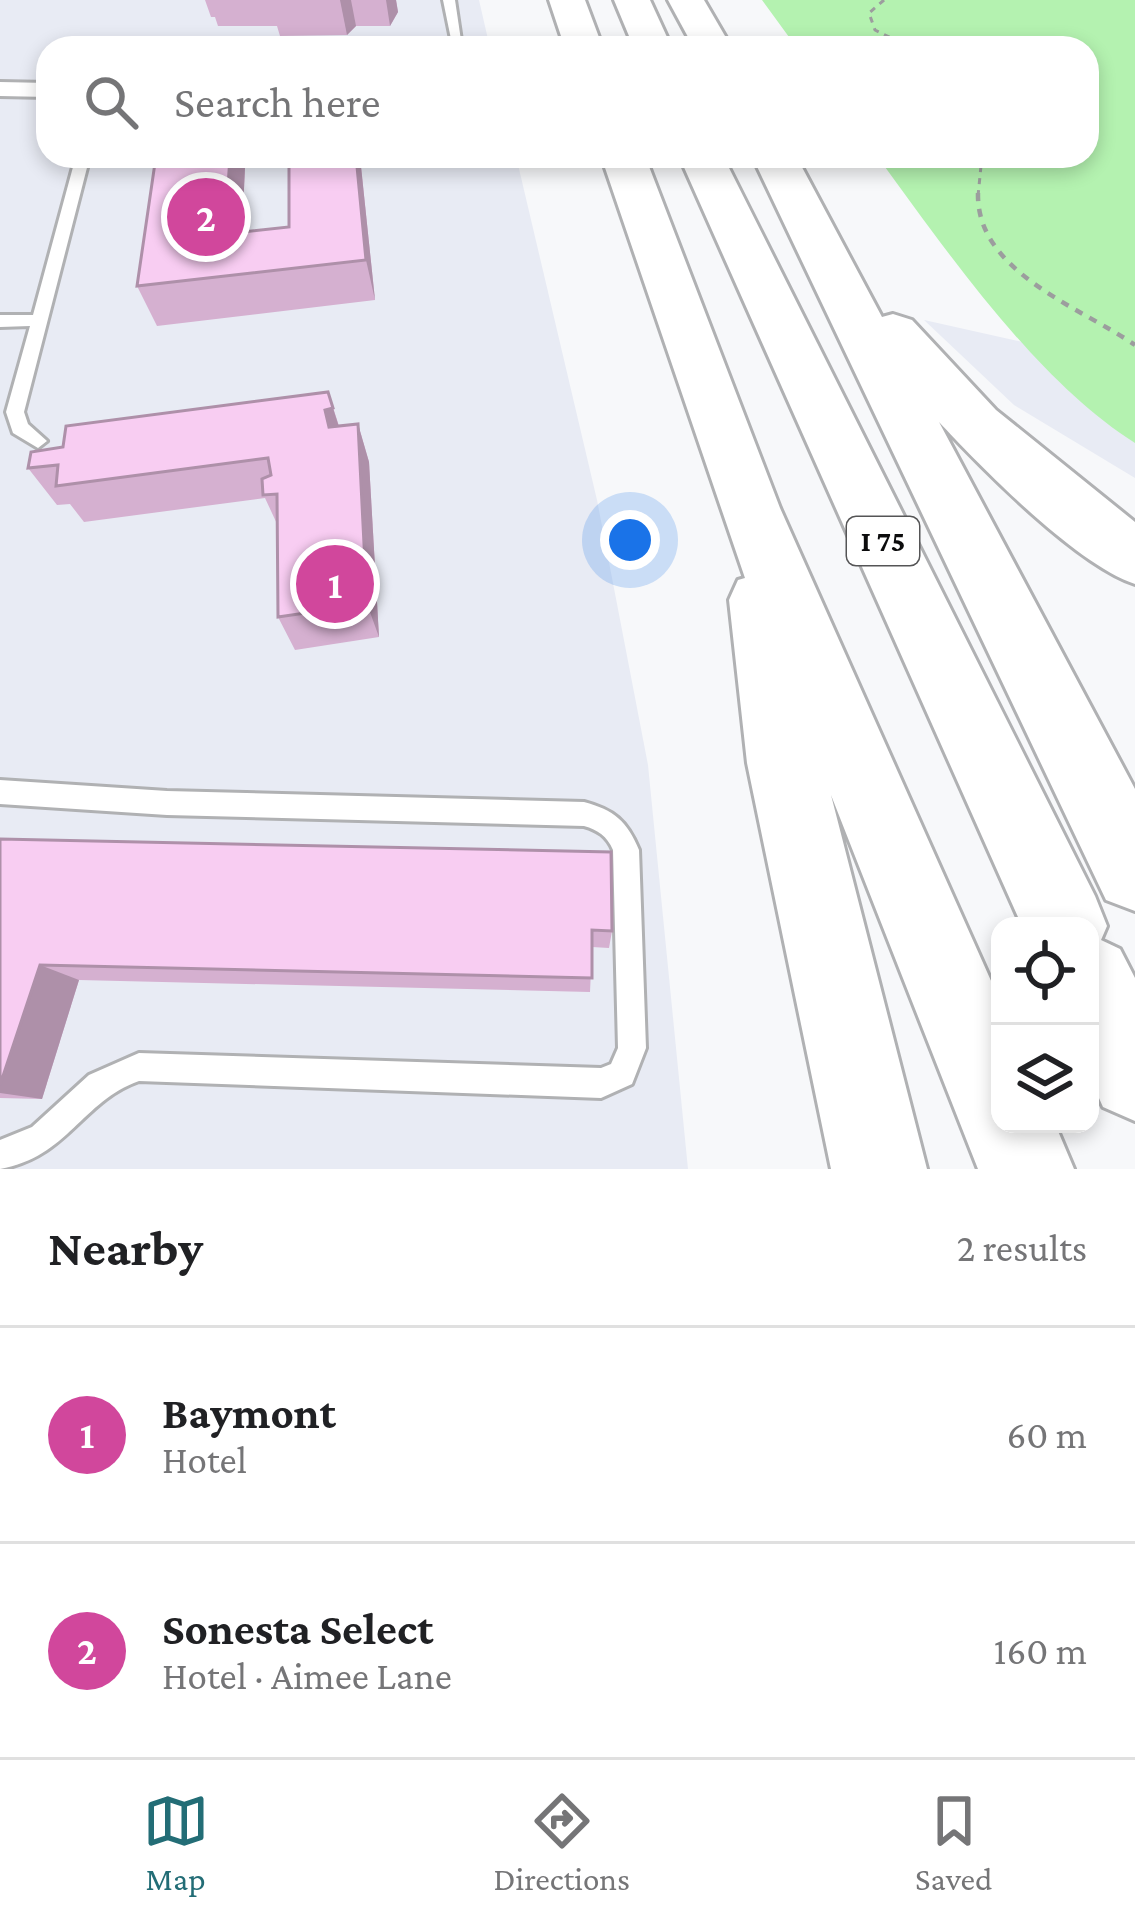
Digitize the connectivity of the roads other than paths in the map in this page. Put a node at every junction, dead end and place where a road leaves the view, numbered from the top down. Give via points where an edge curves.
1 (449, 0) edge
2 (567, 0) edge
3 (632, 0) edge
4 (686, 0) edge
5 (456, 36) edge
6 (580, 36) edge
7 (648, 36) edge
8 (706, 36) edge
9 (0, 89) edge
10 (36, 90) edge
11 (80, 168) edge
12 (627, 168) edge
13 (707, 168) edge
14 (781, 168) edge
15 (805, 211) junction
16 (36, 320) junction
17 (0, 321) edge
18 (38, 441) dead end
19 (749, 508) junction
20 (1135, 558) edge
21 (0, 792) edge
22 (1135, 872) edge
23 (1061, 917) edge
24 (1099, 999) edge
25 (1135, 1075) edge
26 (991, 1086) edge
27 (1011, 1133) edge
28 (0, 1155) edge
29 (879, 1169) edge
30 (1026, 1169) edge

1 - 5 lane
2 - 6 highway
3 - 7 highway
4 - 8 highway
9 - 10 street
11 - 16 lane
12 - 19 highway
13 - 23 highway, I 75
14 - 15 highway
15 - 20 highway via 919,367 1014,463
15 - 22 highway
16 - 17 lane
16 - 18 lane via 16,412 20,428
19 - 26 highway
19 - 29 highway via 784,763
21 - 28 lane via 605,819 626,850 632,1048 622,1074 602,1083 139,1067 92,1088 34,1147
24 - 25 highway
27 - 30 highway

